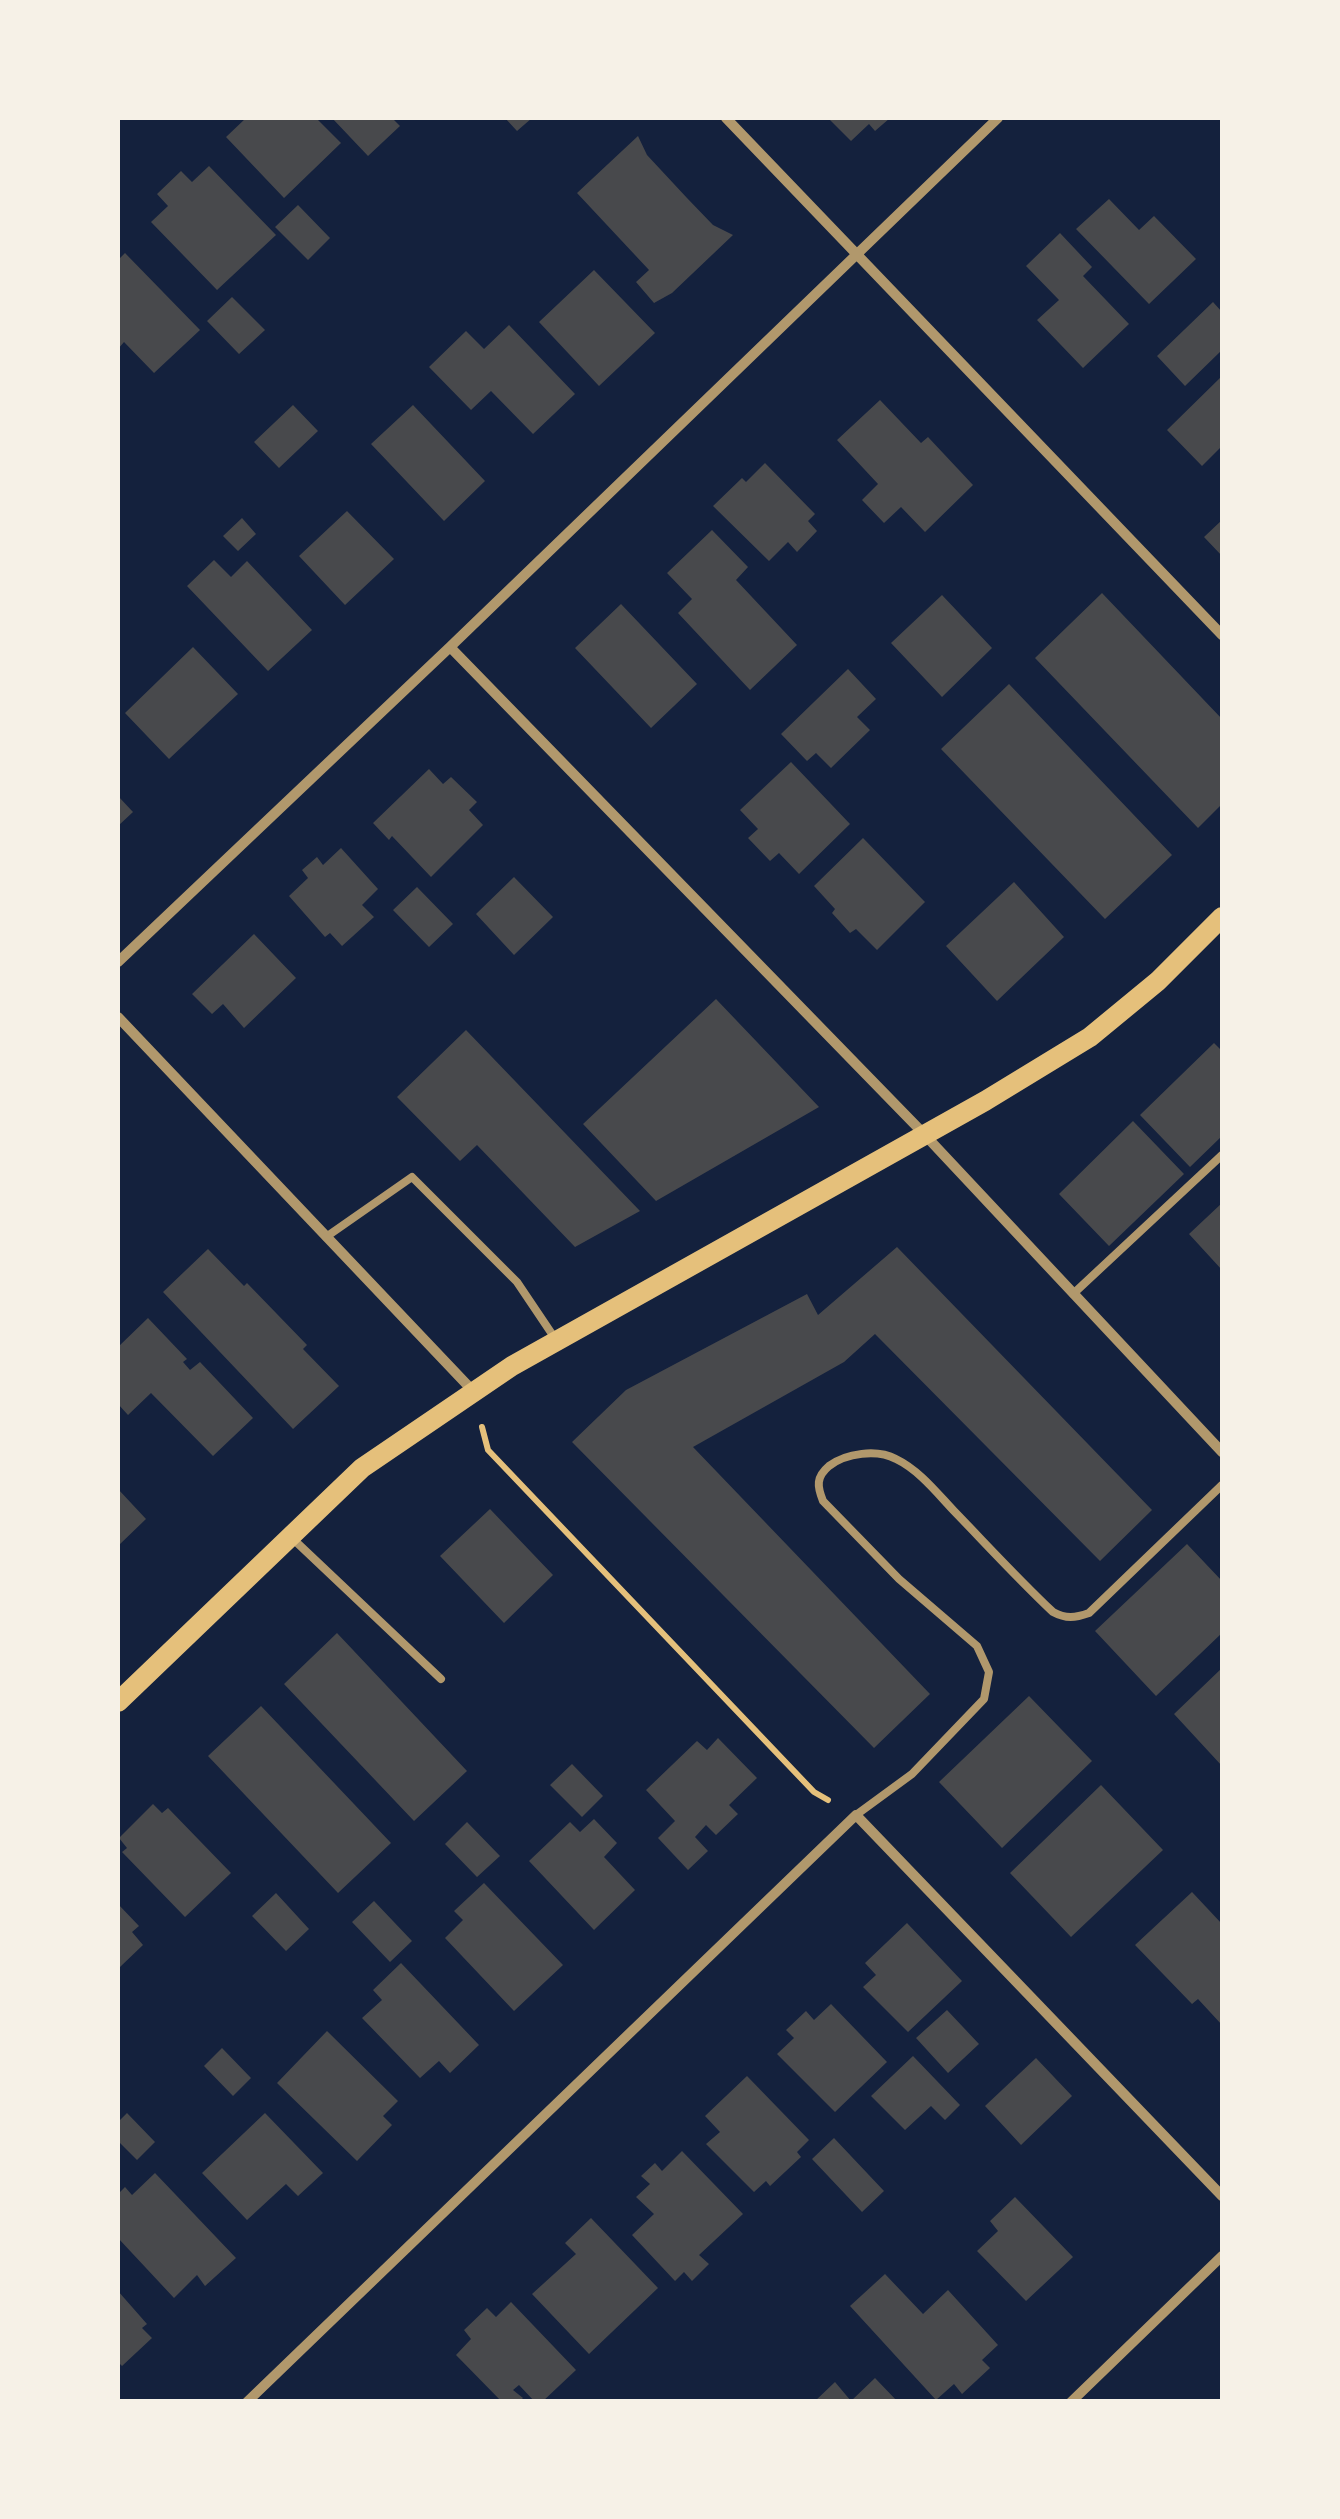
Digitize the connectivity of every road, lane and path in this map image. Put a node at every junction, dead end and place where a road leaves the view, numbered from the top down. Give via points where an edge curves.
1 (726, 118) edge
2 (998, 118) edge
3 (856, 254) junction
4 (1222, 635) edge
5 (450, 647) junction
6 (1222, 917) edge
7 (118, 962) edge
8 (118, 1017) edge
9 (924, 1134) junction
10 (1222, 1155) edge
11 (326, 1237) junction
12 (1073, 1294) junction
13 (557, 1341) junction
14 (473, 1390) junction
15 (1222, 1452) edge
16 (1222, 1485) edge
17 (290, 1536) junction
18 (441, 1679) dead end
19 (118, 1702) edge
20 (856, 1815) junction
21 (1222, 2196) edge
22 (1222, 2256) edge
23 (247, 2402) edge
24 (1071, 2402) edge

1 - 3 street
2 - 3 street
3 - 4 street
3 - 5 street
5 - 7 street
5 - 9 street
6 - 9 main road via 1090,1037
8 - 11 street
9 - 12 street
9 - 13 main road
10 - 12 lane
11 - 13 lane via 412,1177 517,1282
11 - 14 street
12 - 15 street
13 - 14 main road
14 - 17 main road via 362,1468
14 - 20 path via 488,1450 814,1792
16 - 20 lane via 1088,1613 1075,1618 1053,1612 922,1477 895,1458 860,1454 824,1471 818,1488 823,1501 899,1580 977,1646 989,1672 984,1699 912,1774
17 - 18 lane
17 - 19 main road
20 - 21 street
20 - 23 street
22 - 24 street

